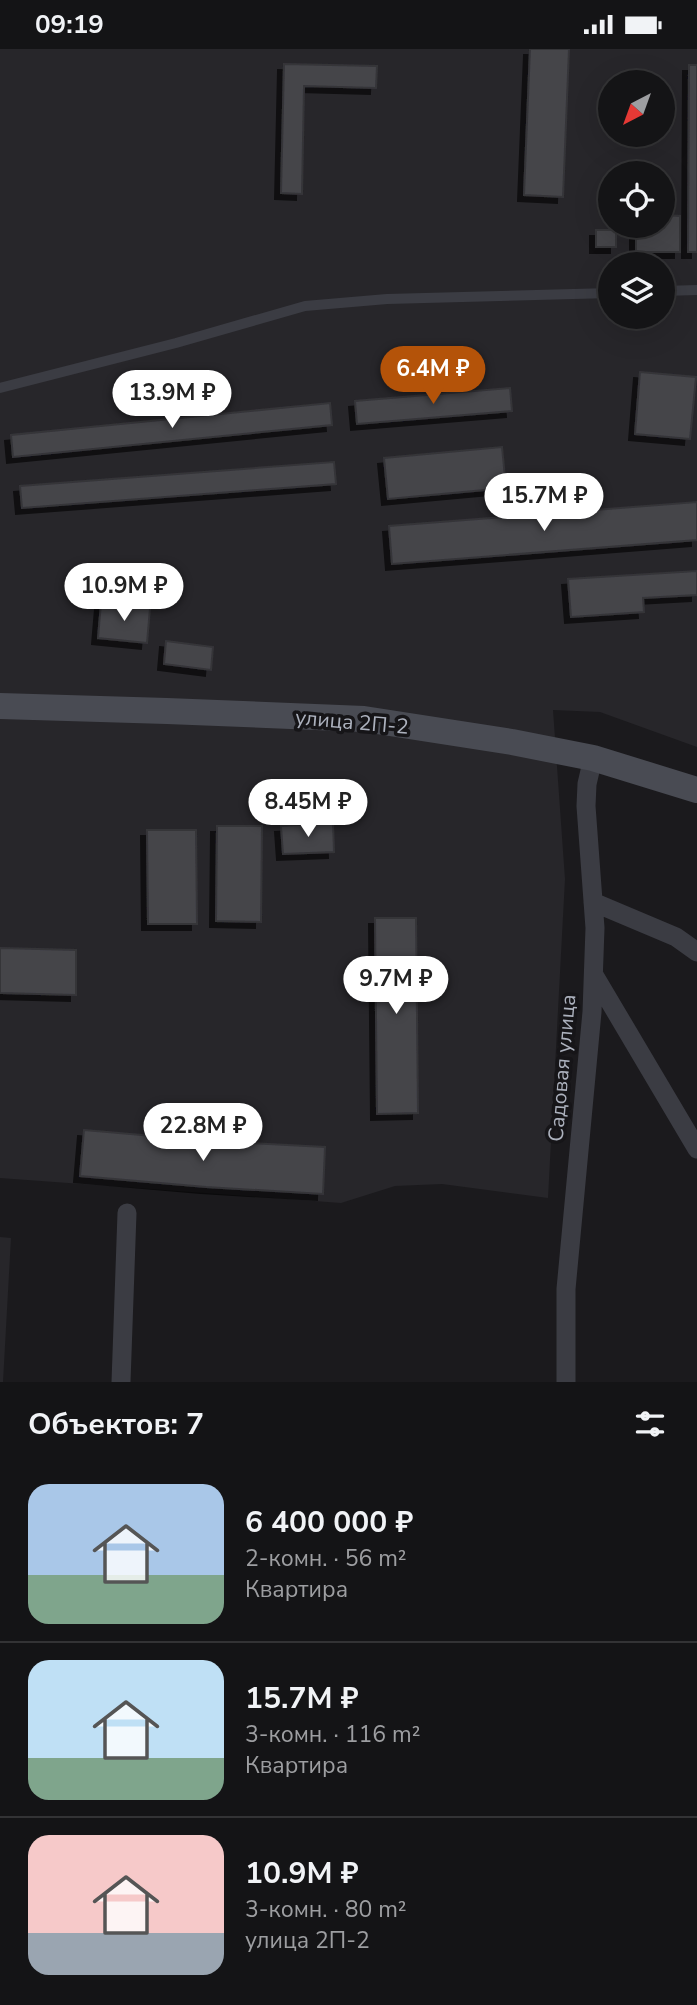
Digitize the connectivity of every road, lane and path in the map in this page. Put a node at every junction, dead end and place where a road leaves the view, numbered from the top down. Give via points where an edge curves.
1 (675, 291) edge
2 (697, 291) edge
3 (598, 293) edge
4 (0, 388) edge
5 (0, 706) edge
6 (593, 758) junction
7 (697, 790) edge
8 (593, 902) junction
9 (697, 952) edge
10 (593, 974) junction
11 (697, 1149) edge
12 (127, 1213) dead end
13 (121, 1382) edge
14 (566, 1382) edge

1 - 2 lane
3 - 4 lane via 305,306
5 - 6 main road, улица 2П-2 via 364,719
6 - 7 main road, улица 2П-2
6 - 8 street, Садовая улица via 586,806
8 - 9 street via 676,937
8 - 10 street, Садовая улица
10 - 11 street
10 - 14 street, Садовая улица via 566,1289
12 - 13 street

